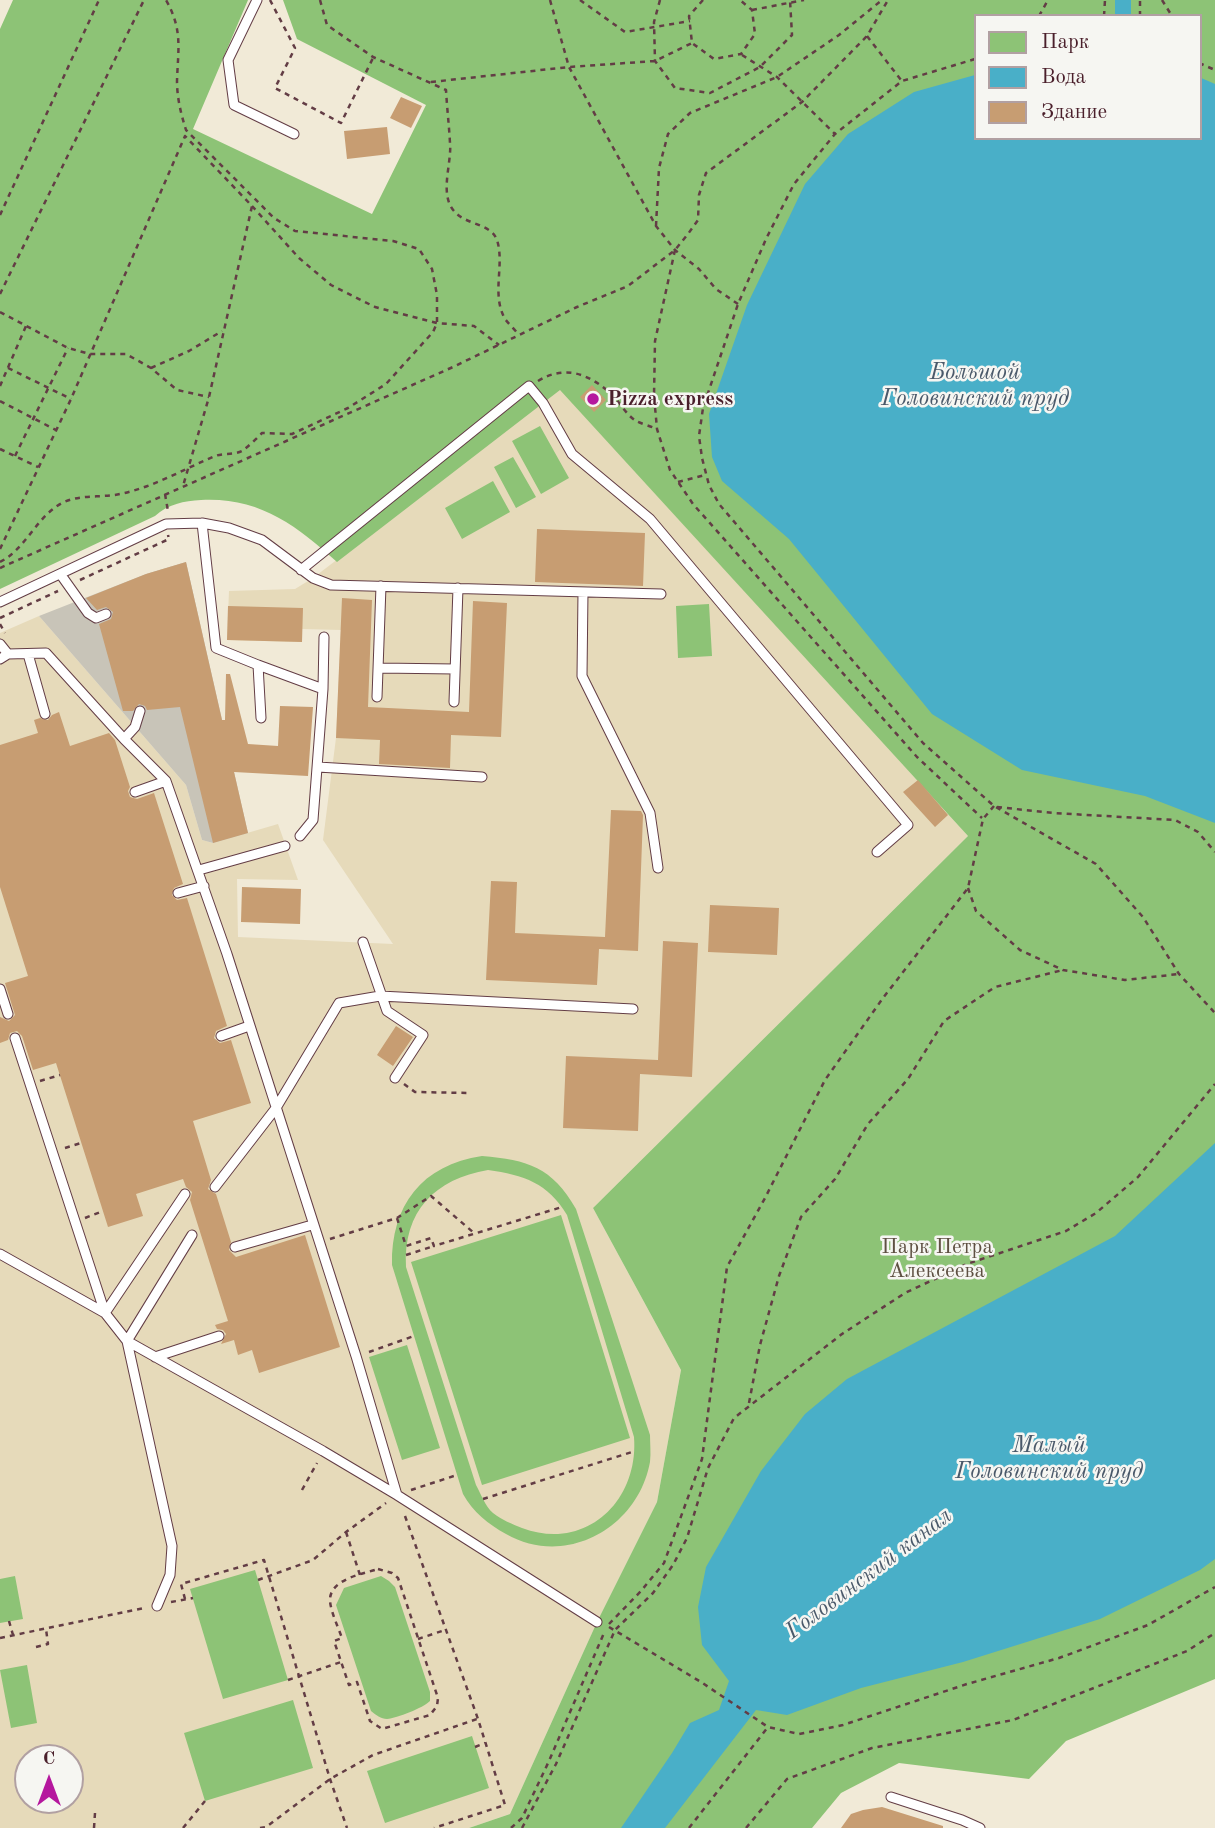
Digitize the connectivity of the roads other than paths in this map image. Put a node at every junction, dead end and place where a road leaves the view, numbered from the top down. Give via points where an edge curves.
1 (257, 0) edge
2 (294, 134) dead end
3 (202, 523) junction
4 (301, 570) junction
5 (61, 575) junction
6 (381, 586) junction
7 (458, 589) junction
8 (583, 592) junction
9 (661, 594) dead end
10 (0, 602) edge
11 (106, 614) dead end
12 (324, 637) dead end
13 (0, 644) edge
14 (28, 654) junction
15 (4, 656) edge
16 (258, 665) junction
17 (379, 667) junction
18 (455, 669) junction
19 (323, 689) junction
20 (377, 697) dead end
21 (454, 702) dead end
22 (140, 711) dead end
23 (45, 714) dead end
24 (261, 718) dead end
25 (124, 739) junction
26 (318, 767) junction
27 (482, 777) dead end
28 (166, 781) junction
29 (135, 792) dead end
30 (300, 836) dead end
31 (285, 846) dead end
32 (877, 852) dead end
33 (658, 868) dead end
34 (199, 870) junction
35 (204, 886) junction
36 (178, 893) dead end
37 (363, 942) dead end
38 (0, 989) edge
39 (380, 996) junction
40 (633, 1009) dead end
41 (8, 1014) dead end
42 (249, 1026) junction
43 (221, 1036) dead end
44 (15, 1038) dead end
45 (395, 1078) road end
46 (276, 1108) junction
47 (215, 1187) dead end
48 (185, 1195) dead end
49 (312, 1225) junction
50 (192, 1235) dead end
51 (235, 1247) dead end
52 (0, 1254) edge
53 (105, 1313) junction
54 (219, 1336) dead end
55 (127, 1341) junction
56 (155, 1357) junction
57 (397, 1495) junction
58 (157, 1606) road end
59 (597, 1622) dead end
60 (891, 1797) dead end
61 (979, 1828) edge

1 - 2 lane via 228,60 234,105
3 - 4 lane via 261,540
3 - 5 lane via 166,524
3 - 16 lane via 216,649
4 - 6 lane via 331,585
4 - 32 lane via 529,386 572,454 650,519 908,825
5 - 10 lane
5 - 11 lane via 94,620
6 - 7 lane
6 - 17 lane
7 - 8 lane
7 - 18 lane
8 - 9 lane
8 - 33 lane via 582,676 650,813
12 - 19 lane
13 - 15 lane
14 - 15 lane
14 - 23 lane
14 - 25 lane via 46,653
16 - 19 lane
16 - 24 lane
17 - 18 lane
17 - 20 lane
18 - 21 lane
19 - 26 lane
22 - 25 lane via 135,727
25 - 28 lane
26 - 27 lane
26 - 30 lane via 313,820
28 - 29 lane
28 - 34 lane
31 - 34 lane
34 - 35 lane
35 - 36 lane
35 - 42 lane
37 - 39 lane
38 - 41 lane
39 - 40 lane
39 - 45 lane via 387,1011 423,1035
39 - 46 lane via 339,1003
42 - 43 lane
42 - 46 lane
44 - 53 lane
46 - 47 lane
46 - 49 lane
48 - 53 lane
49 - 51 lane
49 - 57 lane
50 - 55 lane
52 - 53 lane
53 - 55 lane
54 - 56 lane
55 - 56 lane
55 - 58 lane via 172,1546 170,1575
56 - 57 lane
57 - 59 lane
60 - 61 lane

